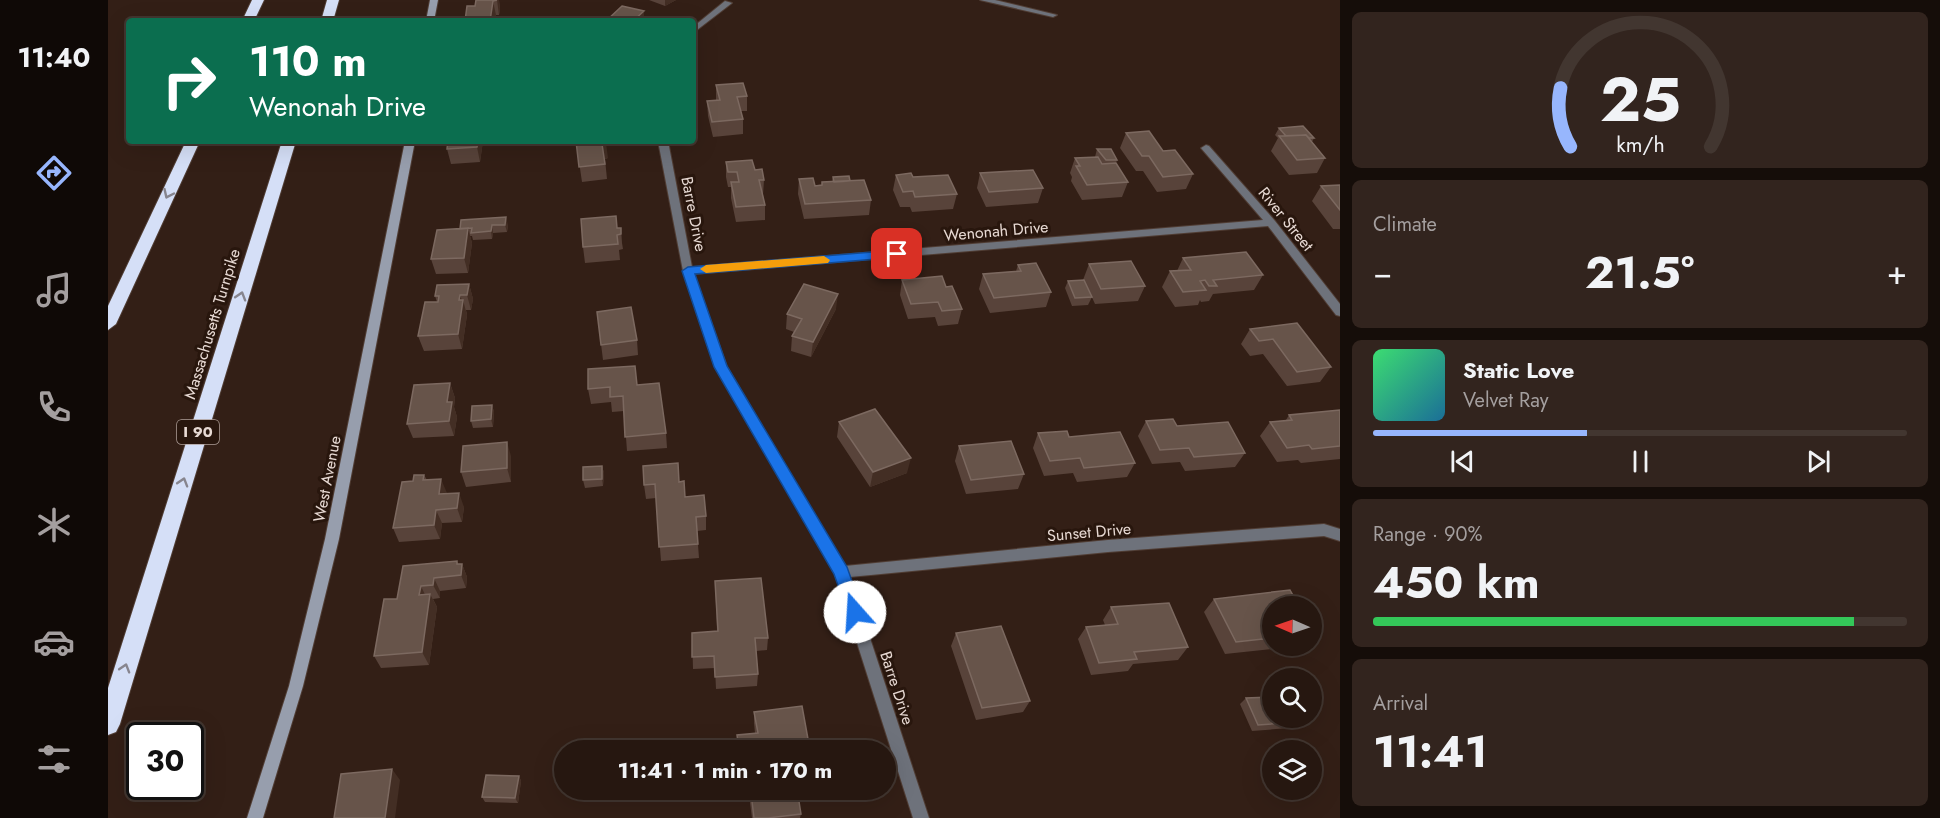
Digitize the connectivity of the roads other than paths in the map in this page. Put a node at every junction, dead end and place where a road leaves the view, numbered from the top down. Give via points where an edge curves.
1 (258, 0) edge
2 (333, 0) edge
3 (434, 0) edge
4 (984, 0) edge
5 (728, 3) dead end
6 (1053, 15) dead end
7 (249, 18) edge
8 (328, 18) edge
9 (431, 18) edge
10 (696, 30) edge
11 (192, 144) edge
12 (288, 144) edge
13 (409, 144) edge
14 (664, 144) edge
15 (1206, 148) dead end
16 (1271, 223) junction
17 (688, 271) junction
18 (1340, 312) edge
19 (108, 324) edge
20 (1340, 535) edge
21 (841, 572) junction
22 (108, 724) edge
23 (255, 818) edge
24 (921, 818) edge

1 - 7 highway
2 - 8 highway
3 - 9 main road
4 - 6 street
5 - 10 street
11 -> 19 highway
22 -> 12 highway, Massachusetts Turnpike / I 90
13 - 23 main road, West Avenue via 332,539 296,686
14 - 17 street, Barre Drive
15 - 16 street, River Street
16 - 17 street, Wenonah Drive
16 - 18 street, River Street
17 - 21 street, Barre Drive via 721,367
20 - 21 street, Sunset Drive via 1324,530 1108,546
21 - 24 street, Barre Drive

